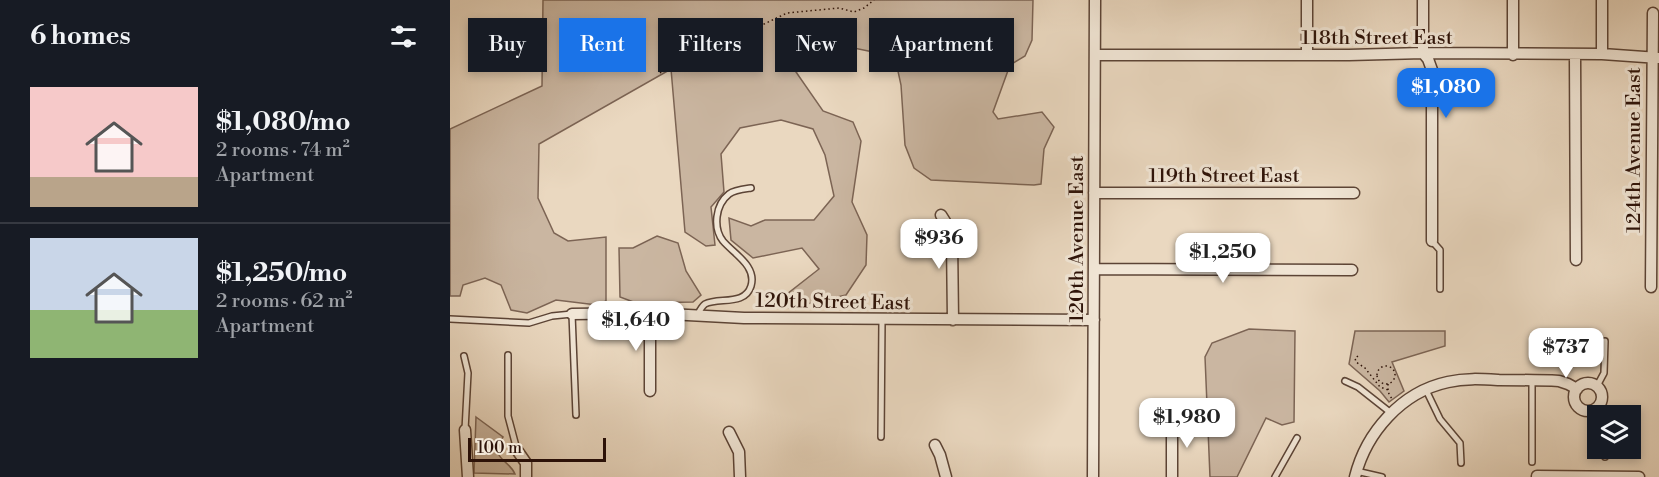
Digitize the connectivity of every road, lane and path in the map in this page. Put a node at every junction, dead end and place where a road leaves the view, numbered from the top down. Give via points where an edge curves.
1 (874, 0) edge
2 (1095, 0) edge
3 (1307, 0) edge
4 (1423, 0) edge
5 (1513, 0) edge
6 (1602, 0) edge
7 (1653, 13) dead end
8 (1423, 53) junction
9 (1602, 54) junction
10 (1095, 55) junction
11 (1307, 55) junction
12 (1513, 55) junction
13 (1575, 55) junction
14 (1655, 57) edge
15 (660, 73) dead end
16 (751, 188) dead end
17 (1094, 193) junction
18 (1354, 193) dead end
19 (941, 215) dead end
20 (1432, 241) joint
21 (1576, 260) dead end
22 (1094, 269) junction
23 (1352, 270) dead end
24 (1651, 287) dead end
25 (1440, 289) dead end
26 (572, 314) junction
27 (650, 314) junction
28 (697, 316) junction
29 (450, 319) edge
30 (882, 320) junction
31 (953, 320) junction
32 (1094, 320) junction
33 (1605, 341) dead end
34 (464, 356) dead end
35 (508, 356) dead end
36 (1358, 356) dead end
37 (1532, 380) junction
38 (1345, 381) dead end
39 (1387, 383) junction
40 (1597, 386) junction
41 (1577, 389) junction
42 (1388, 390) junction
43 (1426, 390) junction
44 (650, 391) dead end
45 (1393, 400) dead end
46 (1601, 405) edge
47 (1587, 411) edge
48 (1391, 413) junction
49 (576, 415) dead end
50 (1172, 421) dead end
51 (465, 430) joint
52 (729, 432) dead end
53 (881, 437) dead end
54 (1297, 438) dead end
55 (935, 445) dead end
56 (517, 450) joint
57 (1532, 462) dead end
58 (1461, 463) dead end
59 (1356, 474) edge
60 (1537, 476) edge
61 (468, 477) edge
62 (526, 477) edge
63 (740, 477) edge
64 (946, 477) edge
65 (1093, 477) edge
66 (1172, 477) edge
67 (1275, 477) edge
68 (1382, 477) edge
69 (1639, 477) edge

1 - 15 path via 854,12 839,8 787,13 737,37 686,43
2 - 10 street, 120th Avenue East
3 - 11 street
4 - 8 street
5 - 12 street
6 - 9 street
7 - 14 street, 124th Avenue East
8 - 11 street, 118th Street East
8 - 12 street, 118th Street East
8 - 20 street via 1432,70
9 - 13 street, 118th Street East
9 - 14 street, 118th Street East
10 - 11 street, 118th Street East
10 - 17 street, 120th Avenue East
12 - 13 street, 118th Street East
13 - 21 street
14 - 24 street, 124th Avenue East
16 - 28 lane via 729,193 719,205 717,217 719,234 752,276 750,290 730,301 705,304
17 - 18 street, 119th Street East
17 - 22 street, 120th Avenue East
19 - 31 street via 952,240
20 - 25 lane via 1440,250
22 - 23 street
22 - 32 street, 120th Avenue East
26 - 27 street, 120th Street East
26 - 29 lane via 529,323
26 - 49 lane
27 - 28 street, 120th Street East
27 - 44 street
28 - 30 street, 120th Street East
30 - 31 street, 120th Street East
30 - 53 lane
31 - 32 street, 120th Street East
32 - 65 street, 120th Avenue East
33 - 40 lane via 1604,373
34 - 51 lane via 468,373
35 - 56 lane via 508,416
36 - 42 path via 1356,362 1380,387
37 - 41 street via 1559,381
37 - 43 street via 1464,379
37 - 57 lane
38 - 48 lane
39 - 39 path via 1378,376 1386,366 1395,375
39 - 42 path
40 - 41 street via 1589,383
40 - 46 street
41 - 47 street via 1577,405
42 - 45 path
43 - 48 street
43 - 58 lane via 1440,419 1460,443
48 - 59 street via 1370,439
50 - 66 street
51 - 61 street
52 - 63 street via 739,452
54 - 67 lane
55 - 64 street
56 - 62 street via 526,463
59 - 68 lane
60 - 69 street

